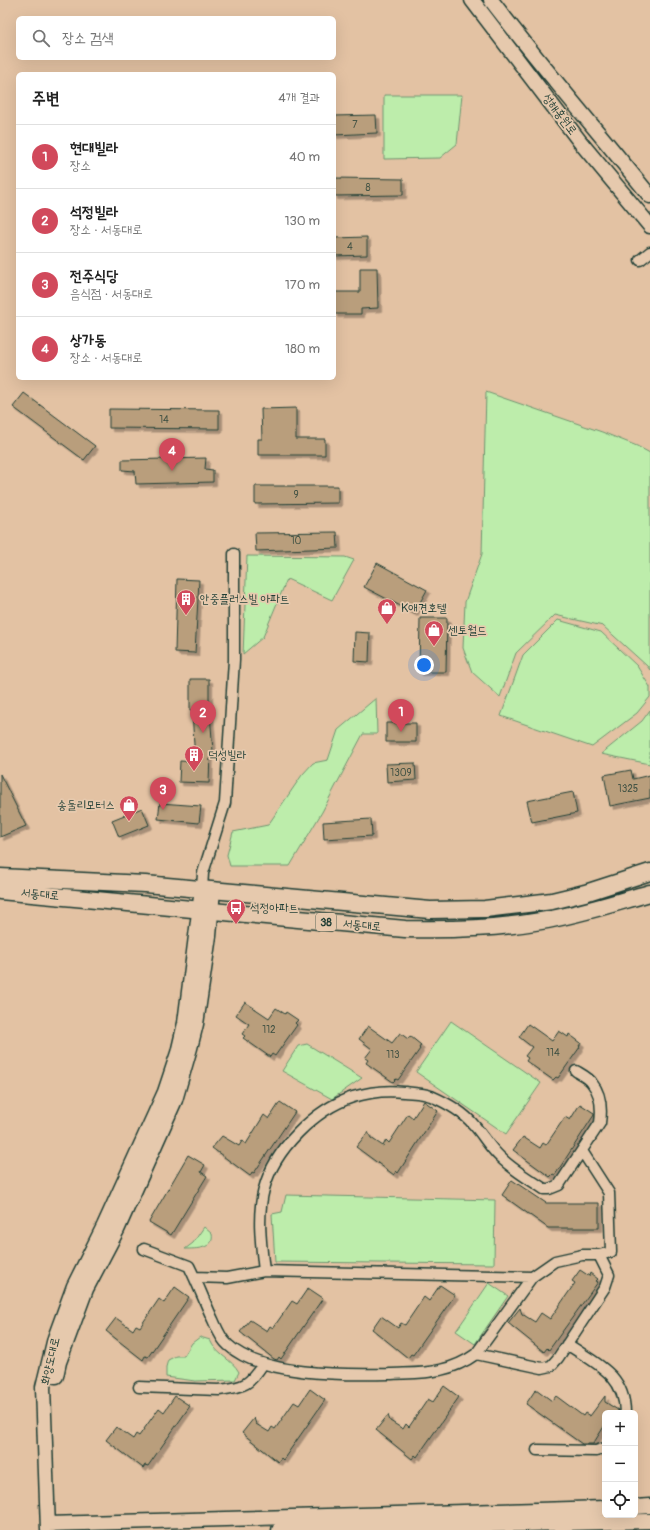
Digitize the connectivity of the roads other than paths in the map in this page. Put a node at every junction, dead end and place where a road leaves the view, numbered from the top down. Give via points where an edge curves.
1 (472, 0) edge
2 (491, 0) edge
3 (650, 196) edge
4 (650, 226) edge
5 (650, 252) edge
6 (640, 260) dead end
7 (234, 554) dead end
8 (650, 872) edge
9 (0, 877) edge
10 (208, 890) junction
11 (0, 891) edge
12 (650, 893) edge
13 (206, 909) junction
14 (576, 1071) dead end
15 (582, 1151) junction
16 (144, 1249) dead end
17 (599, 1255) junction
18 (264, 1271) junction
19 (194, 1277) junction
20 (532, 1277) junction
21 (567, 1344) junction
22 (476, 1354) junction
23 (264, 1364) junction
24 (139, 1387) dead end
25 (625, 1410) edge
26 (602, 1449) edge
27 (537, 1450) dead end
28 (650, 1506) edge
29 (638, 1507) edge
30 (602, 1508) edge
31 (650, 1521) edge
32 (52, 1527) edge
33 (279, 1530) edge

1 - 4 street, 성해홍원로 via 581,142
2 - 3 street, 성해홍원로 via 533,55
5 - 6 street
7 - 10 street via 234,660 225,803 203,873
8 - 10 main road, 서동대로 / 38 via 552,901 485,909 430,910
9 - 10 main road, 서동대로 / 38 via 146,884
10 - 13 street, 화양도대로
11 - 13 main road, 서동대로 / 38
12 - 13 main road, 서동대로 / 38 via 541,921 500,927 446,930 397,928
13 - 32 street, 화양도대로 via 178,1054 59,1362 53,1389
14 - 15 street via 592,1082 600,1099 600,1123
15 - 17 street via 609,1193 611,1252
15 - 18 street via 559,1185 544,1189 511,1168 463,1114 429,1095 398,1091 353,1097 331,1107 297,1134 270,1171 261,1209
16 - 19 street via 189,1266
17 - 20 street via 582,1255 555,1261
17 - 21 street via 609,1275 605,1287
18 - 19 street via 227,1278
18 - 20 street
19 - 23 street via 227,1344 237,1352
20 - 22 street
21 - 22 street via 551,1366 542,1368
21 - 25 street via 614,1378 622,1391
22 - 23 street via 464,1363 440,1371 413,1373 298,1371
23 - 24 street via 249,1382 232,1389
26 - 27 street
28 - 29 street
30 - 32 street
31 - 33 street

